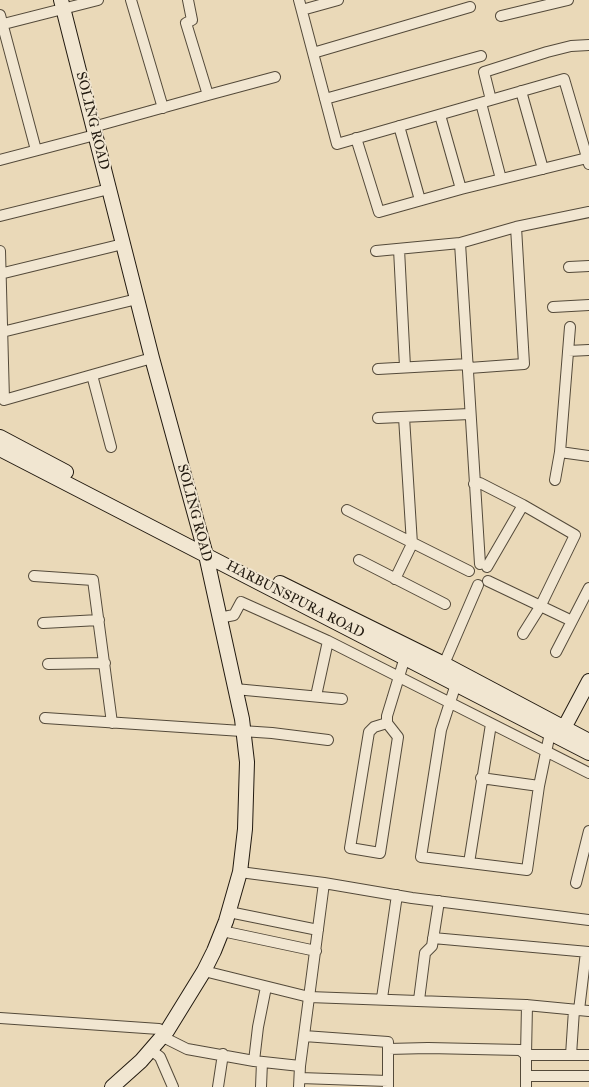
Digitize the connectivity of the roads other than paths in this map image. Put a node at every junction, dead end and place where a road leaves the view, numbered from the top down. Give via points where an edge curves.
1 (98, 0) edge
2 (131, 0) edge
3 (188, 0) edge
4 (338, 0) edge
5 (568, 0) edge
6 (62, 5) edge
7 (301, 5) edge
8 (470, 6) dead end
9 (501, 16) dead end
10 (1, 22) edge
11 (589, 46) edge
12 (313, 53) junction
13 (481, 56) dead end
14 (275, 77) dead end
15 (521, 91) junction
16 (208, 95) junction
17 (325, 100) junction
18 (486, 101) junction
19 (163, 108) junction
20 (440, 115) junction
21 (399, 126) junction
22 (94, 131) junction
23 (356, 138) junction
24 (36, 150) junction
25 (0, 160) edge
26 (588, 161) edge
27 (543, 169) junction
28 (501, 179) junction
29 (109, 189) junction
30 (461, 189) junction
31 (420, 200) junction
32 (589, 212) edge
33 (0, 216) edge
34 (516, 227) junction
35 (460, 243) junction
36 (123, 244) junction
37 (399, 249) junction
38 (0, 251) edge
39 (376, 251) dead end
40 (589, 266) edge
41 (569, 267) dead end
42 (0, 274) edge
43 (137, 299) junction
44 (589, 305) edge
45 (553, 307) dead end
46 (570, 327) dead end
47 (2, 332) junction
48 (589, 350) edge
49 (568, 351) junction
50 (152, 358) junction
51 (469, 366) junction
52 (405, 367) junction
53 (378, 368) dead end
54 (92, 375) junction
55 (2, 385) edge
56 (470, 414) junction
57 (404, 417) junction
58 (378, 418) dead end
59 (0, 437) edge
60 (111, 447) dead end
61 (0, 449) edge
62 (560, 452) junction
63 (589, 456) edge
64 (555, 480) dead end
65 (474, 484) junction
66 (523, 505) junction
67 (346, 510) dead end
68 (412, 544) junction
69 (204, 549) junction
70 (359, 560) dead end
71 (483, 565) junction
72 (469, 570) junction
73 (34, 576) dead end
74 (395, 578) junction
75 (483, 583) junction
76 (589, 588) edge
77 (445, 604) dead end
78 (540, 607) junction
79 (219, 618) junction
80 (99, 620) junction
81 (572, 621) junction
82 (43, 623) dead end
83 (523, 634) dead end
84 (328, 641) junction
85 (556, 652) dead end
86 (405, 657) junction
87 (106, 663) junction
88 (48, 664) dead end
89 (444, 664) junction
90 (397, 678) junction
91 (589, 681) edge
92 (456, 684) junction
93 (235, 689) junction
94 (316, 696) junction
95 (342, 699) dead end
96 (448, 703) junction
97 (45, 718) dead end
98 (522, 719) junction
99 (112, 723) junction
100 (387, 723) junction
101 (491, 724) junction
102 (564, 728) junction
103 (244, 732) junction
104 (550, 733) junction
105 (513, 735) junction
106 (328, 740) dead end
107 (589, 741) edge
108 (546, 752) junction
109 (589, 753) edge
110 (589, 773) edge
111 (481, 778) junction
112 (539, 786) junction
113 (589, 831) edge
114 (588, 844) edge
115 (469, 863) junction
116 (240, 872) junction
117 (576, 882) dead end
118 (324, 883) junction
119 (397, 895) junction
120 (439, 901) junction
121 (229, 912) junction
122 (589, 920) edge
123 (318, 930) junction
124 (222, 931) junction
125 (433, 938) junction
126 (316, 951) junction
127 (588, 952) edge
128 (204, 971) junction
129 (266, 987) junction
130 (309, 997) junction
131 (382, 998) junction
132 (419, 1000) junction
133 (527, 1005) junction
134 (581, 1010) edge
135 (0, 1018) edge
136 (161, 1033) junction
137 (304, 1036) junction
138 (388, 1049) junction
139 (151, 1050) junction
140 (223, 1054) junction
141 (526, 1055) junction
142 (571, 1055) junction
143 (589, 1056) edge
144 (258, 1062) junction
145 (300, 1066) junction
146 (589, 1076) edge
147 (299, 1082) edge
148 (120, 1084) edge
149 (388, 1084) edge
150 (526, 1084) edge
151 (216, 1086) edge
152 (172, 1087) edge
153 (261, 1087) edge

1 - 6 street
2 - 19 street
3 - 16 street via 192,20 186,23
4 - 7 street
5 - 9 street
6 - 10 street
6 - 22 main road, SOLING ROAD
7 - 12 street
8 - 12 street
10 - 24 street
11 - 18 street via 571,46 484,72
12 - 17 street
13 - 17 street
14 - 16 street
15 - 18 street
15 - 26 street via 564,79
15 - 27 street
16 - 19 street
17 - 23 street via 337,144
18 - 20 street
18 - 28 street
19 - 22 street
20 - 21 street
20 - 30 street
21 - 23 street
21 - 31 street
22 - 24 street
22 - 29 main road, SOLING ROAD
23 - 31 street via 379,212
24 - 25 street
26 - 27 street
27 - 28 street
28 - 30 street
29 - 33 street
29 - 36 main road, SOLING ROAD
30 - 31 street
32 - 34 street
34 - 35 street
34 - 51 street via 524,364
35 - 37 street
35 - 51 street
36 - 42 street
36 - 43 main road, SOLING ROAD
37 - 39 street
37 - 52 street
38 - 42 street
40 - 41 street
42 - 47 street
43 - 47 street
43 - 50 main road, SOLING ROAD
44 - 45 street
46 - 49 street
47 - 55 street
48 - 49 street
49 - 62 street
50 - 54 street
50 - 69 main road, SOLING ROAD
51 - 52 street
51 - 56 street
52 - 53 street
54 - 55 street via 4,400
54 - 60 street
56 - 57 street
56 - 65 street
57 - 58 street
57 - 68 street
59 - 69 main road, HARBUNSPURA ROAD
61 - 69 main road, HARBUNSPURA ROAD
62 - 63 street
62 - 64 street
65 - 66 street via 480,483
65 - 71 street
66 - 71 street
66 - 78 street via 575,535
67 - 68 street
68 - 72 street
68 - 74 street
69 - 79 main road, SOLING ROAD
69 - 86 main road, HARBUNSPURA ROAD
69 - 89 main road, HARBUNSPURA ROAD
70 - 74 street
71 - 72 street via 475,564
71 - 75 street via 490,576
72 - 75 street via 470,580
73 - 80 street via 93,580
74 - 77 street
75 - 78 street
75 - 89 street
76 - 81 street
78 - 81 street
78 - 83 street
79 - 84 street via 234,615 241,602
79 - 93 main road, SOLING ROAD
80 - 82 street
80 - 87 street
81 - 85 street
84 - 90 street
84 - 94 street
86 - 90 street
86 - 92 main road, HARBUNSPURA ROAD
87 - 88 street
87 - 99 street
89 - 102 main road, HARBUNSPURA ROAD
90 - 96 street
90 - 100 street
91 - 102 main road
92 - 96 street
92 - 98 main road, HARBUNSPURA ROAD
93 - 94 street
93 - 103 main road, SOLING ROAD
94 - 95 street
96 - 101 street
96 - 115 street via 422,857
97 - 99 street
98 - 104 main road, HARBUNSPURA ROAD
98 - 105 street
99 - 103 street
100 - 100 street via 398,737 380,853 350,848 369,732
101 - 105 street
101 - 111 street
102 - 107 main road, HARBUNSPURA ROAD
103 - 106 street
103 - 116 main road, SOLING ROAD via 246,808
104 - 108 street
104 - 109 main road, HARBUNSPURA ROAD
105 - 108 street
108 - 110 street
108 - 112 street
111 - 112 street
111 - 115 street
112 - 115 street via 527,870
113 - 114 street
114 - 117 street
116 - 118 street
116 - 121 main road, SOLING ROAD
118 - 119 street
118 - 123 street
119 - 120 street
119 - 131 street
120 - 122 street
120 - 125 street
121 - 123 street
121 - 124 main road, SOLING ROAD
123 - 126 street
124 - 126 street
124 - 128 main road, SOLING ROAD
125 - 127 street
125 - 132 street via 432,946 425,953
126 - 130 street
127 - 134 street
128 - 129 street
128 - 136 main road, SOLING ROAD
129 - 130 street
129 - 144 street via 258,1027
130 - 131 street
130 - 137 street
131 - 132 street
132 - 133 street
133 - 134 street
133 - 141 street
134 - 142 street
135 - 136 street
136 - 139 main road, SOLING ROAD
136 - 140 street via 187,1049
137 - 138 street via 388,1042
137 - 145 street
138 - 141 street via 520,1050
138 - 149 street
139 - 148 main road, SOLING ROAD
139 - 152 street via 160,1057
140 - 144 street
140 - 151 street
141 - 142 street
141 - 150 street
142 - 143 street
144 - 145 street
144 - 153 street
145 - 147 street
146 - 150 street
147 - 149 street

